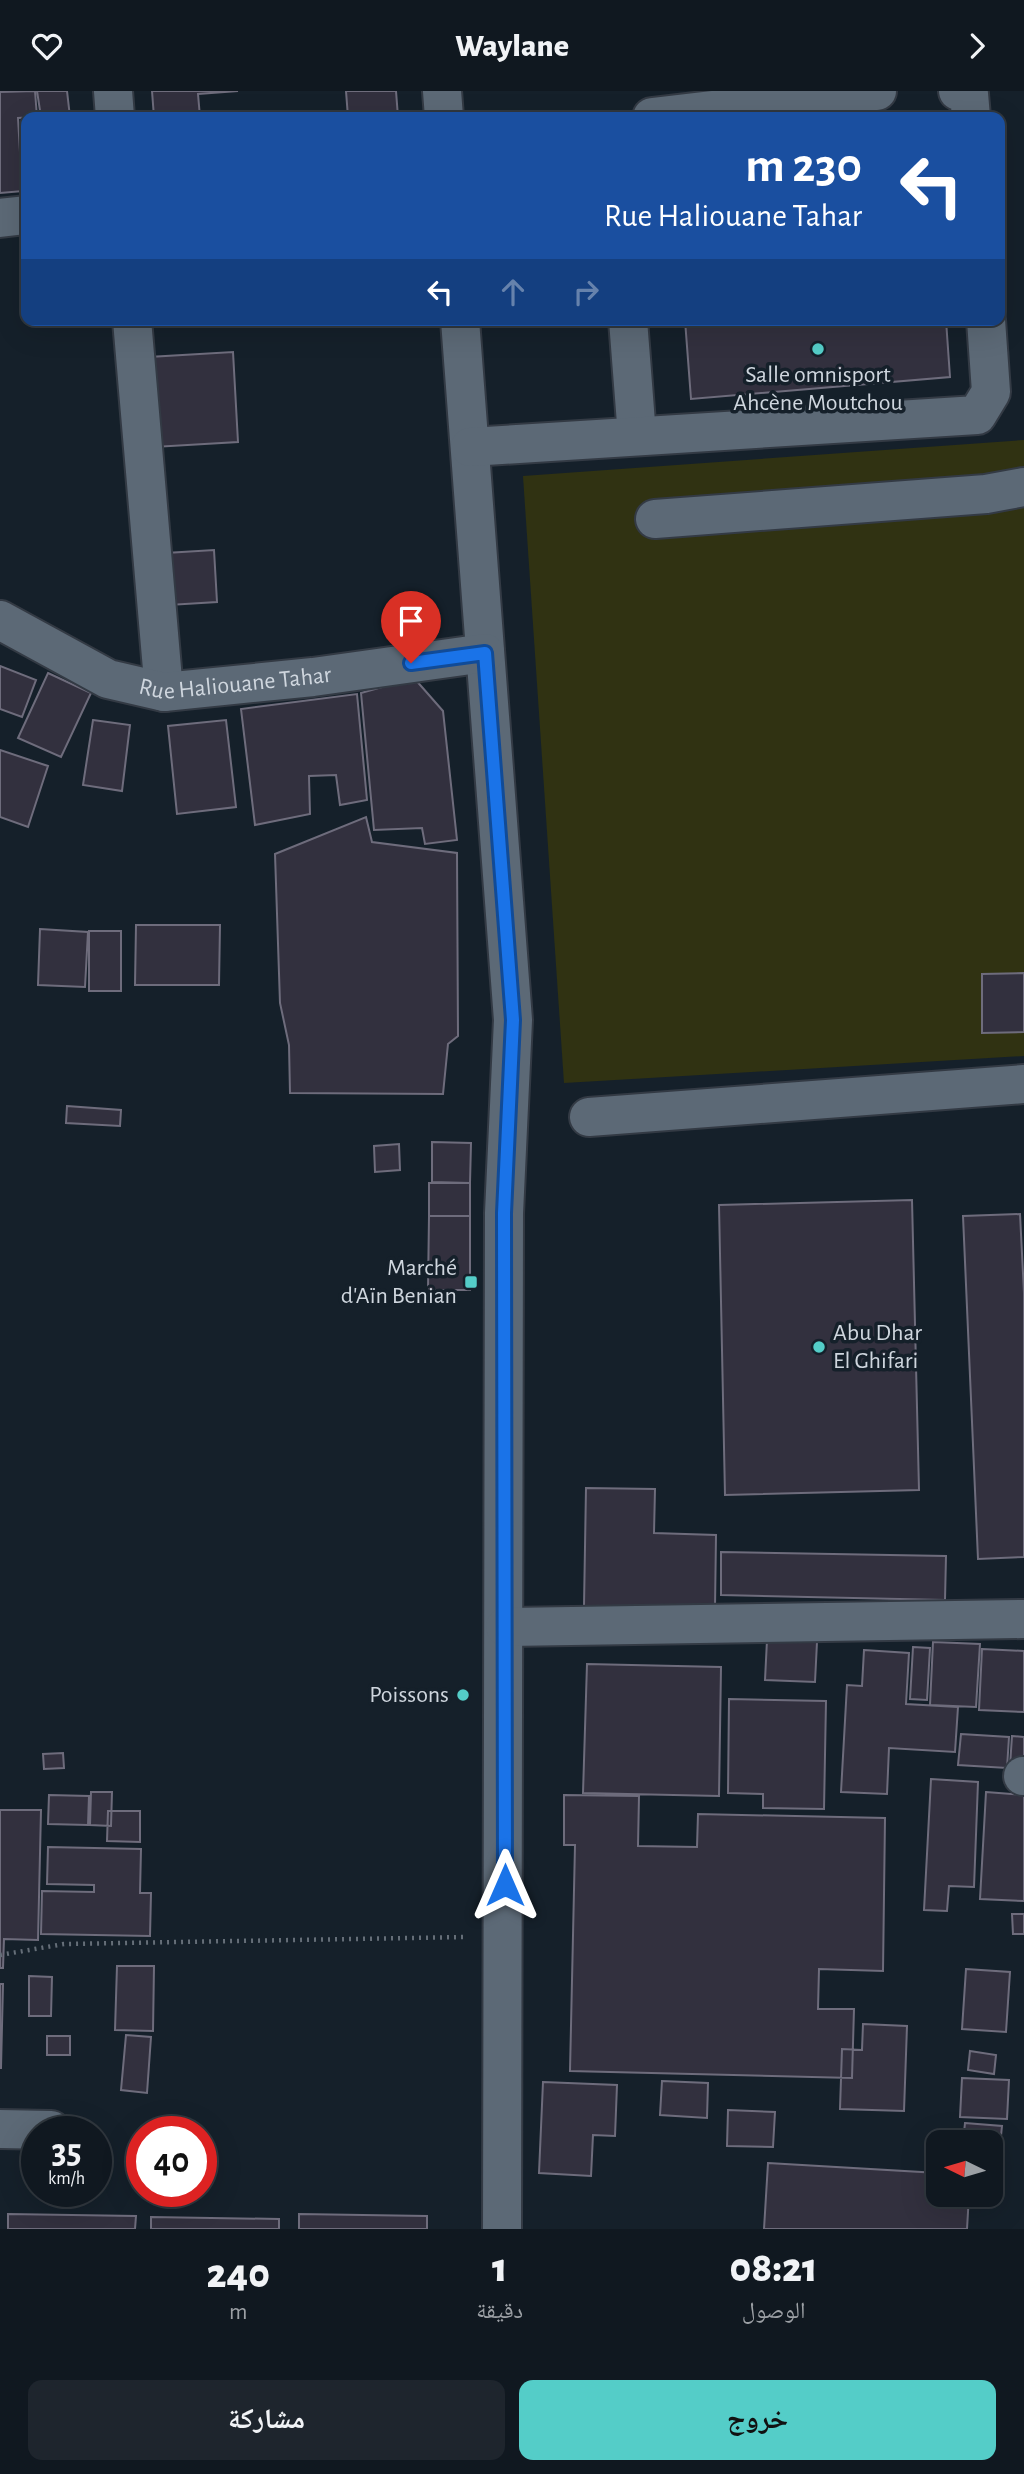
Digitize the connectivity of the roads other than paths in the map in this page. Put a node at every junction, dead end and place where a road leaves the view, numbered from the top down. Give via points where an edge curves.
1 (113, 91) edge
2 (442, 91) edge
3 (877, 91) edge
4 (958, 91) edge
5 (115, 112) edge
6 (444, 112) edge
7 (695, 112) edge
8 (971, 112) edge
9 (21, 216) edge
10 (0, 218) edge
11 (133, 326) edge
12 (460, 326) edge
13 (628, 326) edge
14 (986, 326) edge
15 (637, 436) junction
16 (470, 447) junction
17 (1024, 487) edge
18 (655, 519) dead end
19 (0, 620) edge
20 (485, 653) junction
21 (164, 692) junction
22 (1024, 1084) edge
23 (589, 1117) dead end
24 (1024, 1619) edge
25 (505, 1627) junction
26 (0, 2129) edge
27 (21, 2129) edge
28 (502, 2229) edge

1 - 5 street
2 - 6 street
3 - 7 street
4 - 8 street via 969,94
9 - 10 street
11 - 21 street
12 - 16 street
13 - 15 street
14 - 15 street via 991,392 977,415
15 - 16 street
16 - 20 street
17 - 18 street via 986,494
19 - 21 street, Rue Haliouane Tahar via 108,679
20 - 21 street, Rue Haliouane Tahar
20 - 25 street via 513,1020 504,1213
22 - 23 street
24 - 25 street
25 - 28 street
26 - 27 street

